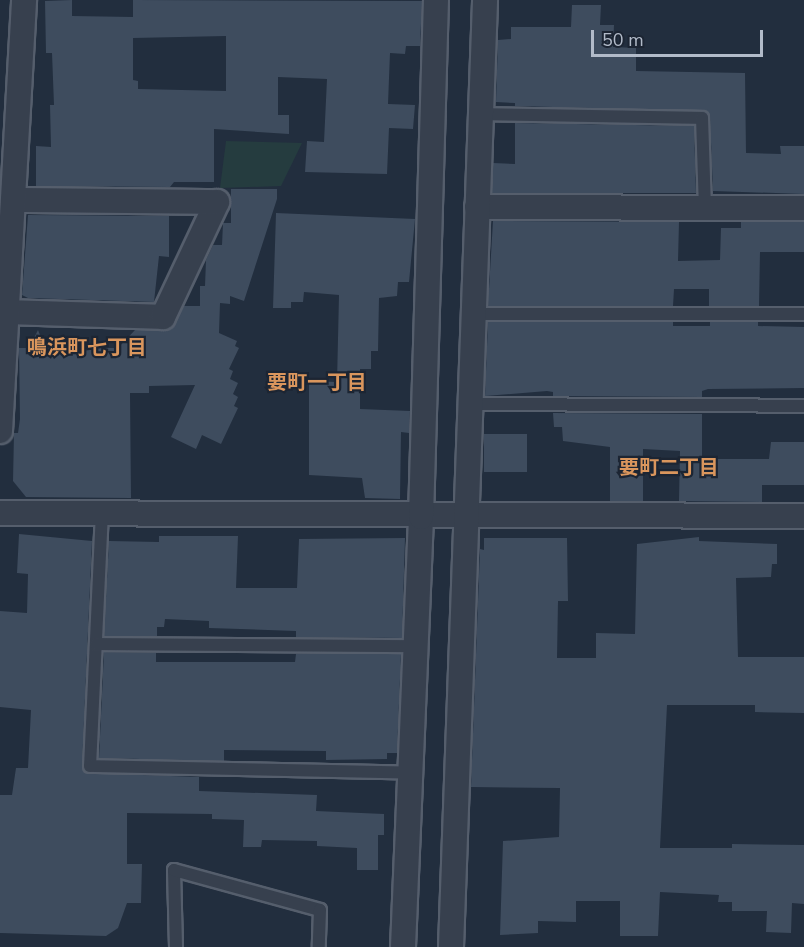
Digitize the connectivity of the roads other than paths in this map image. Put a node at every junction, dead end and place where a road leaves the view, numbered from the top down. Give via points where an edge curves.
1 (24, 0) edge
2 (436, 0) edge
3 (485, 0) edge
4 (9, 113) edge
5 (481, 114) junction
6 (13, 200) junction
7 (477, 207) junction
8 (705, 208) junction
9 (804, 208) edge
10 (5, 243) edge
11 (6, 312) junction
12 (804, 314) edge
13 (473, 315) junction
14 (1, 385) edge
15 (469, 404) junction
16 (804, 406) edge
17 (0, 431) edge
18 (102, 512) junction
19 (0, 513) edge
20 (804, 516) edge
21 (465, 517) junction
22 (421, 518) junction
23 (96, 644) junction
24 (416, 646) junction
25 (411, 773) junction
26 (176, 947) edge
27 (320, 947) edge
28 (403, 947) edge
29 (451, 947) edge

1 - 4 street
2 - 22 street
3 - 5 street
4 - 6 street
5 - 7 street
5 - 8 lane via 702,117
6 - 10 street
6 - 11 street via 217,202 163,317
7 - 8 street
7 - 13 street
8 - 9 street
10 - 11 street
11 - 14 street
12 - 13 lane
13 - 15 street
14 - 17 street
15 - 16 lane
15 - 21 street
18 - 19 street
18 - 22 street
18 - 23 lane
20 - 21 street
21 - 22 street
21 - 29 street
22 - 24 street
23 - 24 lane
23 - 25 lane via 90,766
24 - 25 street
25 - 28 street
26 - 27 lane via 174,870 320,910

